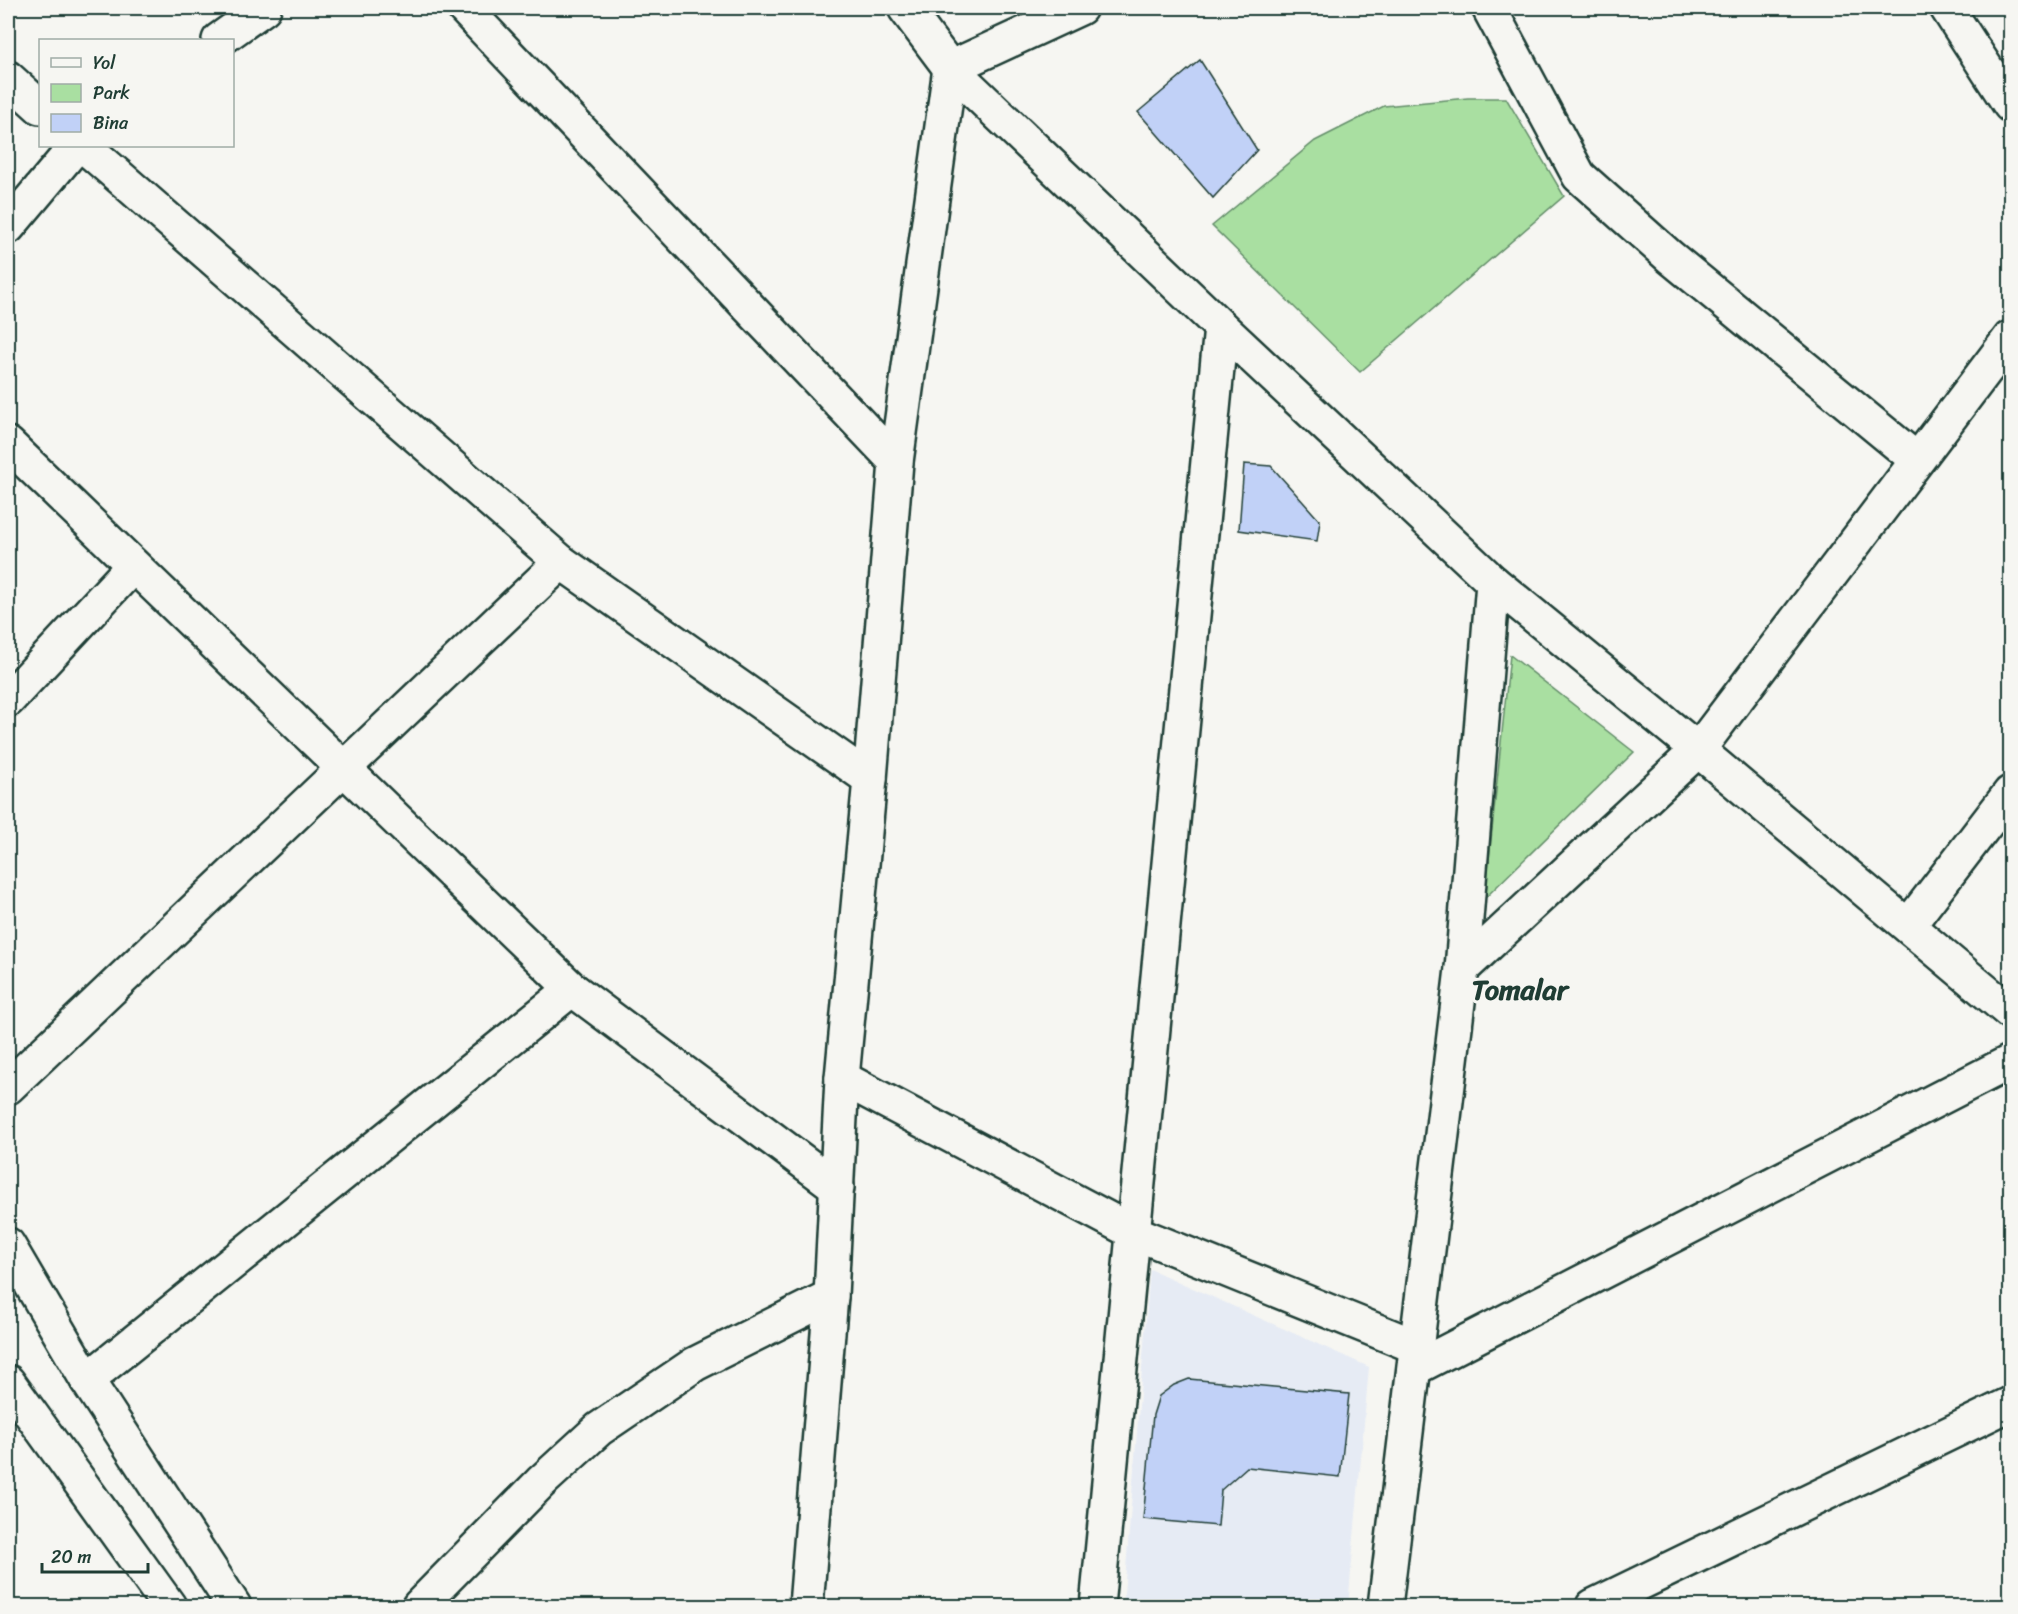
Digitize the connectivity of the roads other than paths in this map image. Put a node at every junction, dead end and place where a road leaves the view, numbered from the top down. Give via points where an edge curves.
1 (264, 8) edge
2 (464, 8) edge
3 (905, 8) edge
4 (1080, 8) edge
5 (1489, 8) edge
6 (1947, 8) edge
7 (220, 39) edge
8 (950, 68) junction
9 (8, 78) edge
10 (2010, 105) edge
11 (39, 106) edge
12 (75, 147) edge
13 (85, 147) edge
14 (8, 227) edge
15 (1221, 327) junction
16 (2010, 338) edge
17 (8, 444) edge
18 (1917, 460) junction
19 (896, 462) junction
20 (561, 562) junction
21 (133, 566) junction
22 (1493, 582) junction
23 (8, 700) edge
24 (1698, 750) junction
25 (343, 768) junction
26 (870, 779) junction
27 (2010, 792) edge
28 (1908, 926) junction
29 (1462, 969) junction
30 (572, 988) junction
31 (2010, 1012) edge
32 (2010, 1062) edge
33 (842, 1078) junction
34 (8, 1087) edge
35 (837, 1186) junction
36 (1133, 1232) junction
37 (8, 1245) edge
38 (831, 1296) junction
39 (1416, 1358) junction
40 (87, 1380) junction
41 (8, 1382) edge
42 (2010, 1404) edge
43 (169, 1606) edge
44 (234, 1606) edge
45 (419, 1606) edge
46 (806, 1606) edge
47 (1097, 1606) edge
48 (1385, 1606) edge
49 (1593, 1606) edge

1 - 7 street
2 - 19 street
3 - 8 street
4 - 8 street
5 - 18 street via 1579,176 1670,257
6 - 10 street
8 - 15 street
8 - 19 street
9 - 11 street
12 - 14 street
13 - 20 street
15 - 22 street
15 - 36 street
16 - 18 street
17 - 21 street
18 - 24 street
19 - 26 street
20 - 25 street
20 - 26 street
21 - 23 street
21 - 25 street
22 - 24 street
22 - 29 street
24 - 28 street
24 - 29 street
25 - 30 street
25 - 34 street
26 - 33 street
27 - 28 street
28 - 31 street
29 - 39 street
30 - 35 street
30 - 40 street
32 - 39 street
33 - 35 street
33 - 36 street
35 - 38 street
36 - 39 street
36 - 47 street
37 - 40 street
38 - 45 street via 695,1364 599,1429
38 - 46 street
39 - 48 street
40 - 44 street
41 - 43 street
42 - 49 street

